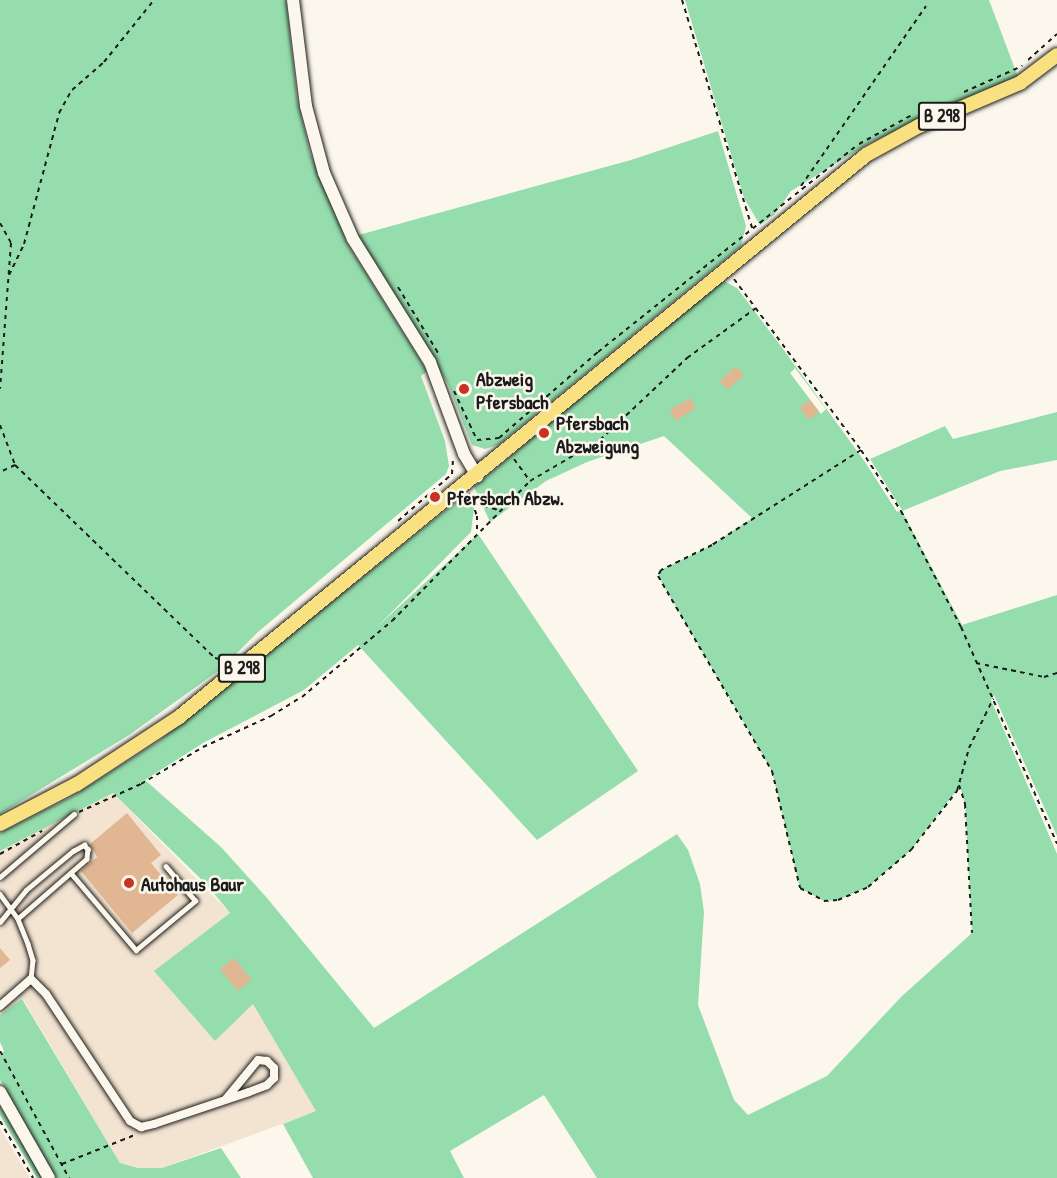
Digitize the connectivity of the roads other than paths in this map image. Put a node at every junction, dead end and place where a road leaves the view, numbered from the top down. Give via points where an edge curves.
1 (293, 0) edge
2 (1057, 55) edge
3 (477, 476) junction
4 (74, 814) road end
5 (0, 824) edge
6 (166, 867) dead end
7 (71, 873) junction
8 (0, 877) edge
9 (0, 894) edge
10 (12, 911) junction
11 (18, 919) junction
12 (0, 922) edge
13 (31, 979) junction
14 (0, 1006) edge
15 (0, 1092) edge
16 (226, 1099) junction
17 (49, 1178) edge

1 - 3 main road via 306,106 324,173 353,239 430,362 464,454
2 - 3 main road, B 298 via 1020,83 920,126 866,155 797,208 754,234
3 - 5 main road, B 298 via 178,718 77,784
4 - 8 lane
6 - 7 lane via 195,901 136,950
7 - 10 lane via 89,857 84,845 26,890
7 - 11 lane
9 - 10 lane
10 - 11 lane
10 - 12 lane
11 - 13 lane via 33,960
13 - 14 street
13 - 16 street via 46,994 130,1121 141,1126
15 - 17 main road
16 - 16 street via 267,1085 274,1078 274,1068 267,1061 258,1060

